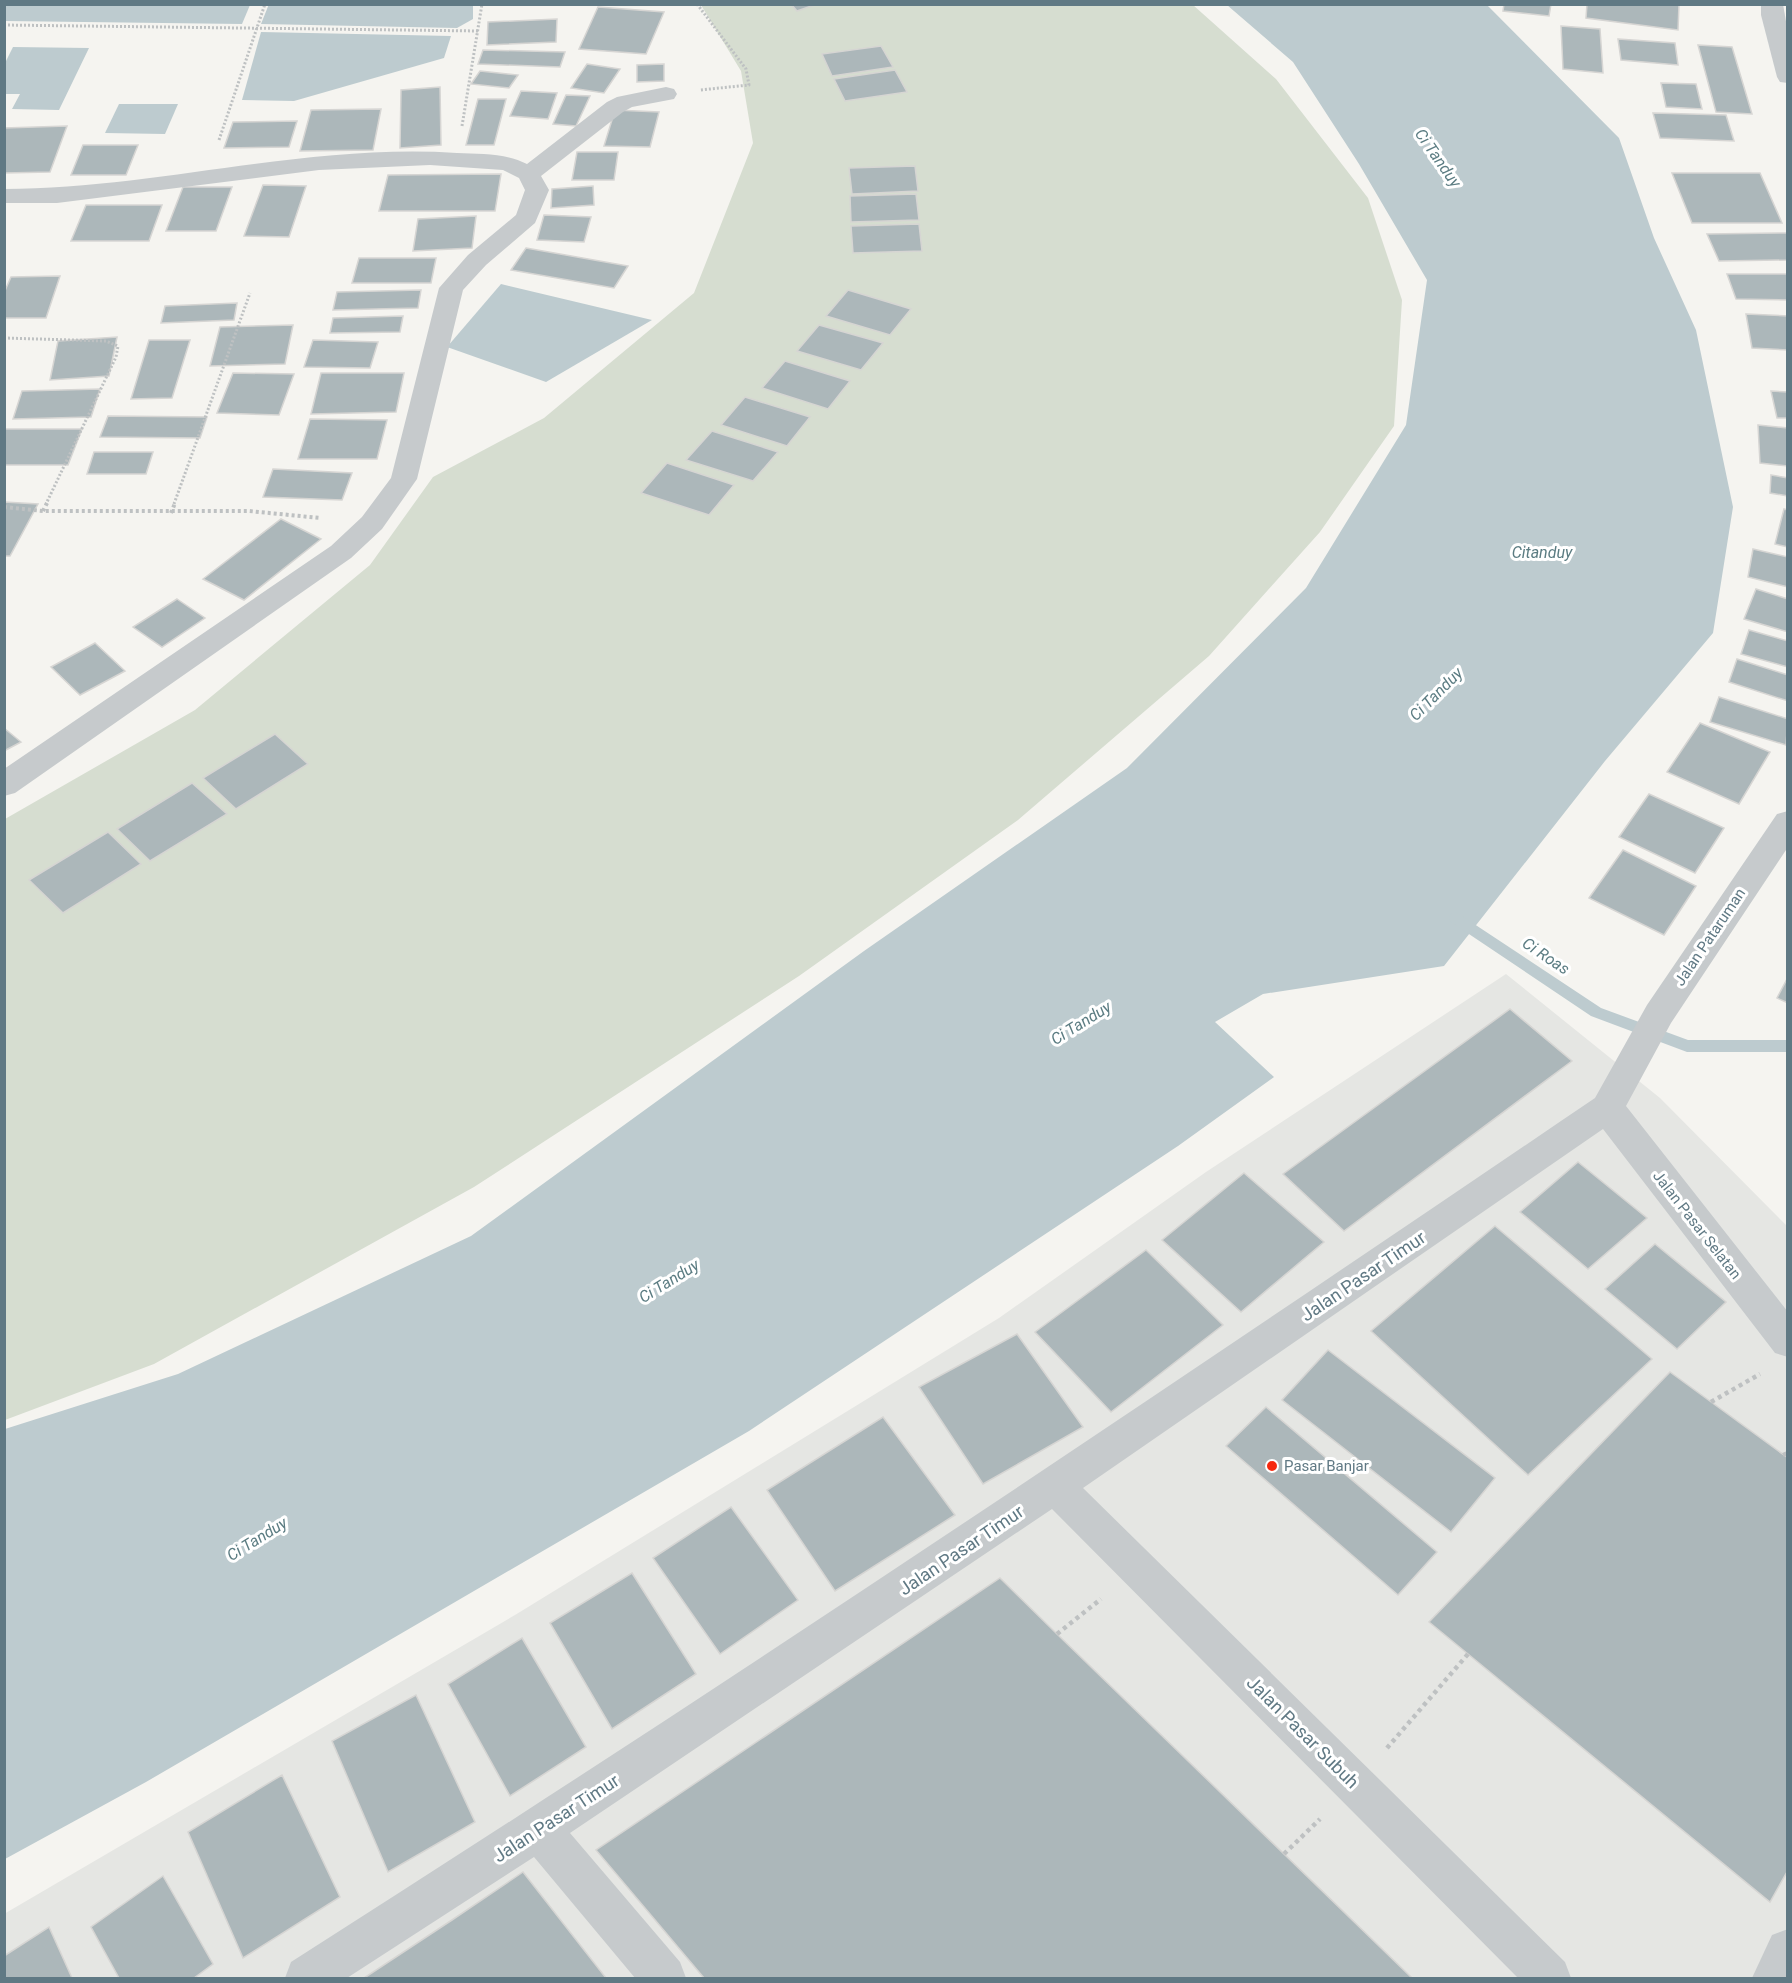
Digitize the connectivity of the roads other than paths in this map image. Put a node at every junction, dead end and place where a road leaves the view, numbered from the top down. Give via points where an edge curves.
1 (1777, 12) edge
2 (1788, 76) edge
3 (666, 94) road end
4 (529, 174) junction
5 (4, 196) edge
6 (4, 785) edge
7 (1788, 822) edge
8 (1607, 1108) junction
9 (1778, 1355) edge
10 (1056, 1487) junction
11 (539, 1830) junction
12 (1788, 1951) edge
13 (307, 1978) edge
14 (664, 1978) edge
15 (1549, 1978) edge
16 (1774, 1978) edge

1 - 2 street
3 - 4 street via 615,107
4 - 5 street via 508,163 430,158 319,163 57,196
4 - 6 street via 537,190 527,218 451,288 404,478 372,523 341,552
7 - 8 street, Jalan Pataruman via 1659,1014
8 - 9 street, Jalan Pasar Selatan
8 - 10 street, Jalan Pasar Timur
10 - 11 street, Jalan Pasar Timur
10 - 15 street, Jalan Pasar Subuh
11 - 13 street, Jalan Pasar Timur
11 - 14 street
12 - 16 street

